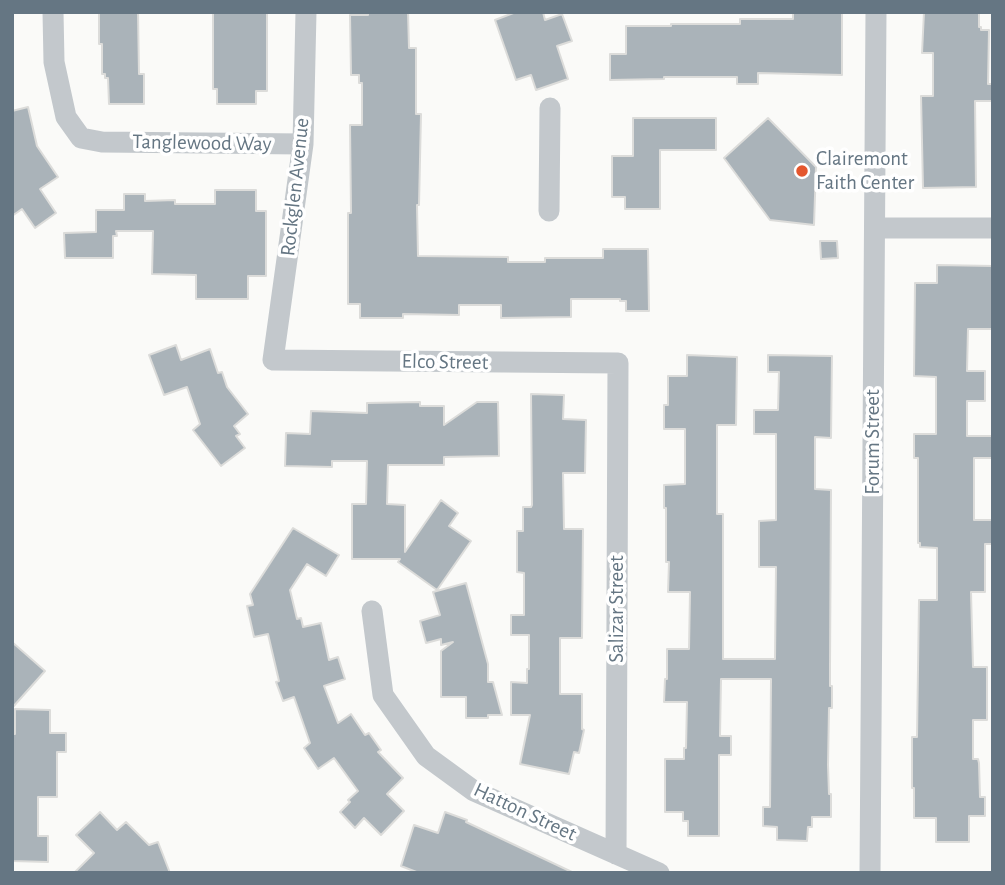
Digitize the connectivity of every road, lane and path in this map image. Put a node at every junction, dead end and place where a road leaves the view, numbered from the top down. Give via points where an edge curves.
1 (53, 12) edge
2 (306, 12) edge
3 (876, 12) edge
4 (550, 108) dead end
5 (303, 144) junction
6 (549, 211) dead end
7 (875, 228) junction
8 (993, 228) edge
9 (273, 360) joint
10 (618, 363) joint
11 (372, 611) dead end
12 (615, 854) junction
13 (660, 873) edge
14 (870, 873) edge

1 - 5 street, Tanglewood Way via 54,62 66,117 81,138
2 - 5 street, Rockglen Avenue
3 - 7 street, Forum Street
4 - 6 street
5 - 9 street, Rockglen Avenue
7 - 8 street
7 - 14 street, Forum Street
9 - 10 street, Elco Street
10 - 12 street, Salizar Street
11 - 12 street, Hatton Street via 383,695 426,756 474,791
12 - 13 street, Hatton Street

